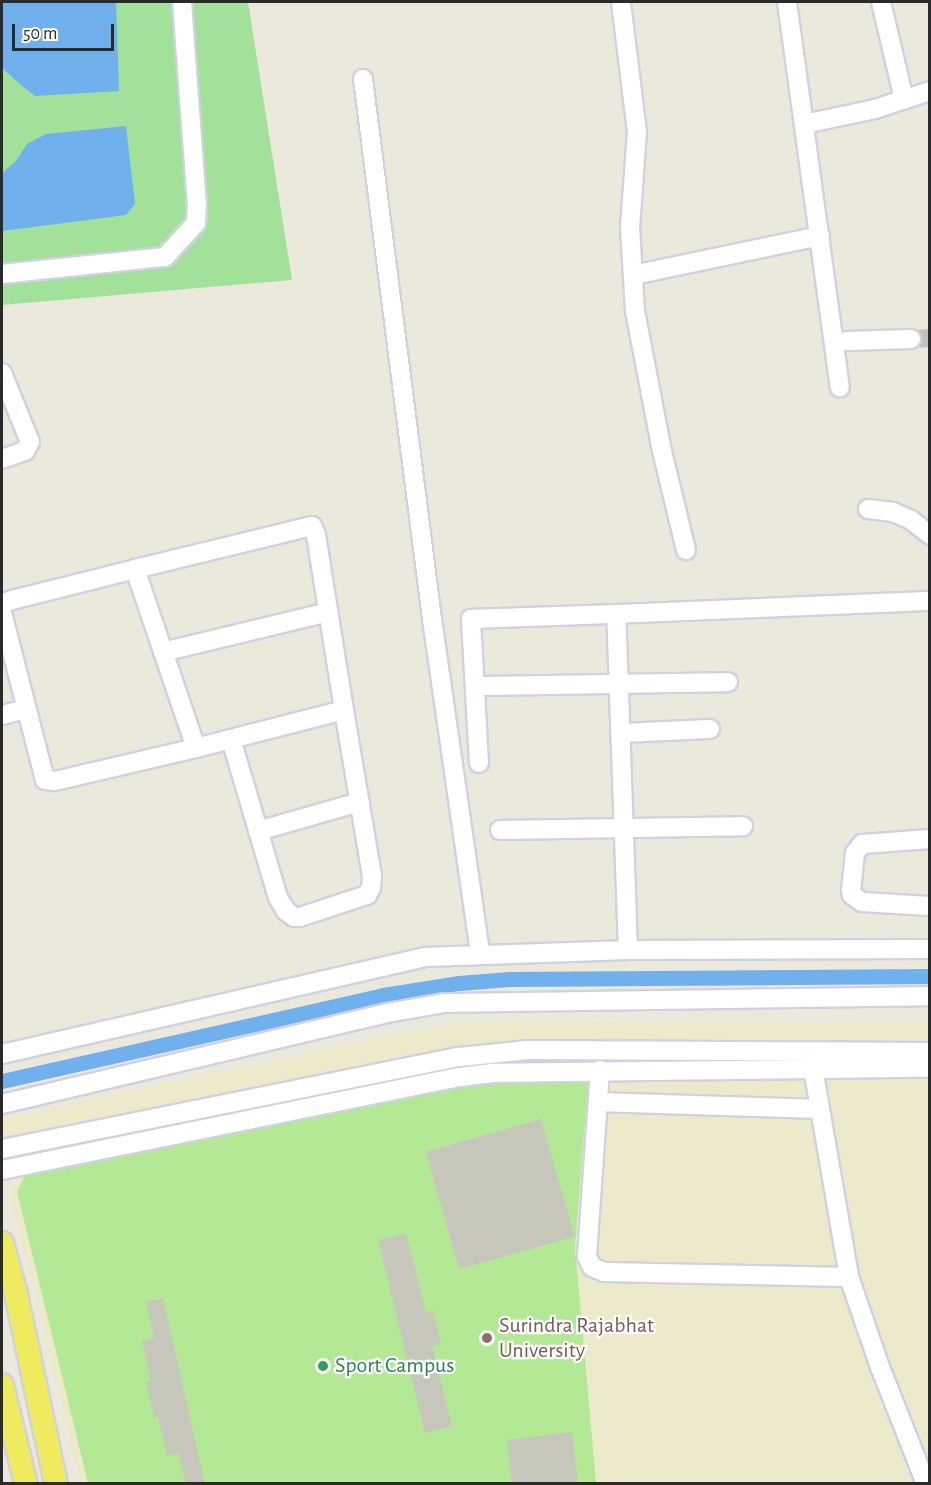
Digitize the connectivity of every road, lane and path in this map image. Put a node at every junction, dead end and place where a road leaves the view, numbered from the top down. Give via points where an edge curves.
1 (182, 2) edge
2 (621, 2) edge
3 (788, 2) edge
4 (881, 2) edge
5 (363, 79) dead end
6 (930, 91) edge
7 (904, 99) junction
8 (804, 124) junction
9 (820, 236) junction
10 (2, 274) edge
11 (633, 275) junction
12 (911, 339) tunnel mouth
13 (848, 341) dead end
14 (2, 373) edge
15 (840, 387) dead end
16 (2, 459) edge
17 (868, 508) dead end
18 (930, 535) edge
19 (686, 550) dead end
20 (135, 569) junction
21 (930, 601) edge
22 (2, 608) edge
23 (328, 612) junction
24 (2, 613) edge
25 (616, 614) junction
26 (163, 652) junction
27 (9, 679) edge
28 (728, 681) dead end
29 (619, 682) junction
30 (475, 686) junction
31 (26, 710) junction
32 (344, 710) junction
33 (2, 715) edge
34 (710, 729) dead end
35 (621, 733) junction
36 (231, 739) junction
37 (196, 747) junction
38 (479, 763) dead end
39 (360, 802) junction
40 (625, 826) junction
41 (743, 826) dead end
42 (500, 830) dead end
43 (258, 831) junction
44 (930, 839) edge
45 (930, 906) edge
46 (930, 950) edge
47 (628, 951) junction
48 (480, 953) junction
49 (930, 996) edge
50 (930, 1052) edge
51 (2, 1054) edge
52 (813, 1068) junction
53 (930, 1068) edge
54 (600, 1070) junction
55 (597, 1102) junction
56 (2, 1104) edge
57 (820, 1109) junction
58 (2, 1149) edge
59 (2, 1170) edge
60 (2, 1243) edge
61 (849, 1277) junction
62 (2, 1385) edge
63 (26, 1484) edge
64 (57, 1484) edge
65 (926, 1484) edge

1 - 10 street via 196,224 165,257
2 - 11 street via 637,132 630,227
3 - 8 street
4 - 7 street
5 - 48 street via 432,619
6 - 7 street
7 - 8 street
8 - 9 street
9 - 11 street
9 - 15 street
11 - 19 street via 635,311
12 - 13 street
14 - 16 street via 30,442 25,451
17 - 18 street via 893,512
20 - 22 street via 12,600 3,603
20 - 23 street via 312,526
20 - 26 street
21 - 25 street
23 - 26 street
23 - 32 street
24 - 27 street
25 - 29 street
25 - 30 street via 473,618
26 - 37 street
27 - 31 street
28 - 29 street
29 - 30 street
29 - 35 street
30 - 38 street
31 - 33 street
31 - 37 street via 45,780 55,781
32 - 36 street
32 - 39 street
34 - 35 street
35 - 40 street
36 - 37 street
36 - 43 street
39 - 43 street
39 - 43 street via 371,888 367,895 300,917 286,911 278,898
40 - 41 street
40 - 42 street
40 - 47 street
44 - 45 street via 862,844 855,853 852,890 852,896 862,902
46 - 47 street
47 - 48 street
48 - 51 street via 397,962
49 - 56 street via 445,1003 387,1013
50 - 58 street via 528,1050 460,1057
52 - 53 street
52 - 54 street
52 - 57 street
54 - 55 street
54 - 59 street via 460,1077
55 - 57 street
55 - 61 street via 587,1257 592,1267 604,1272
57 - 61 street
60 - 64 main road
61 - 65 street
62 - 63 main road

